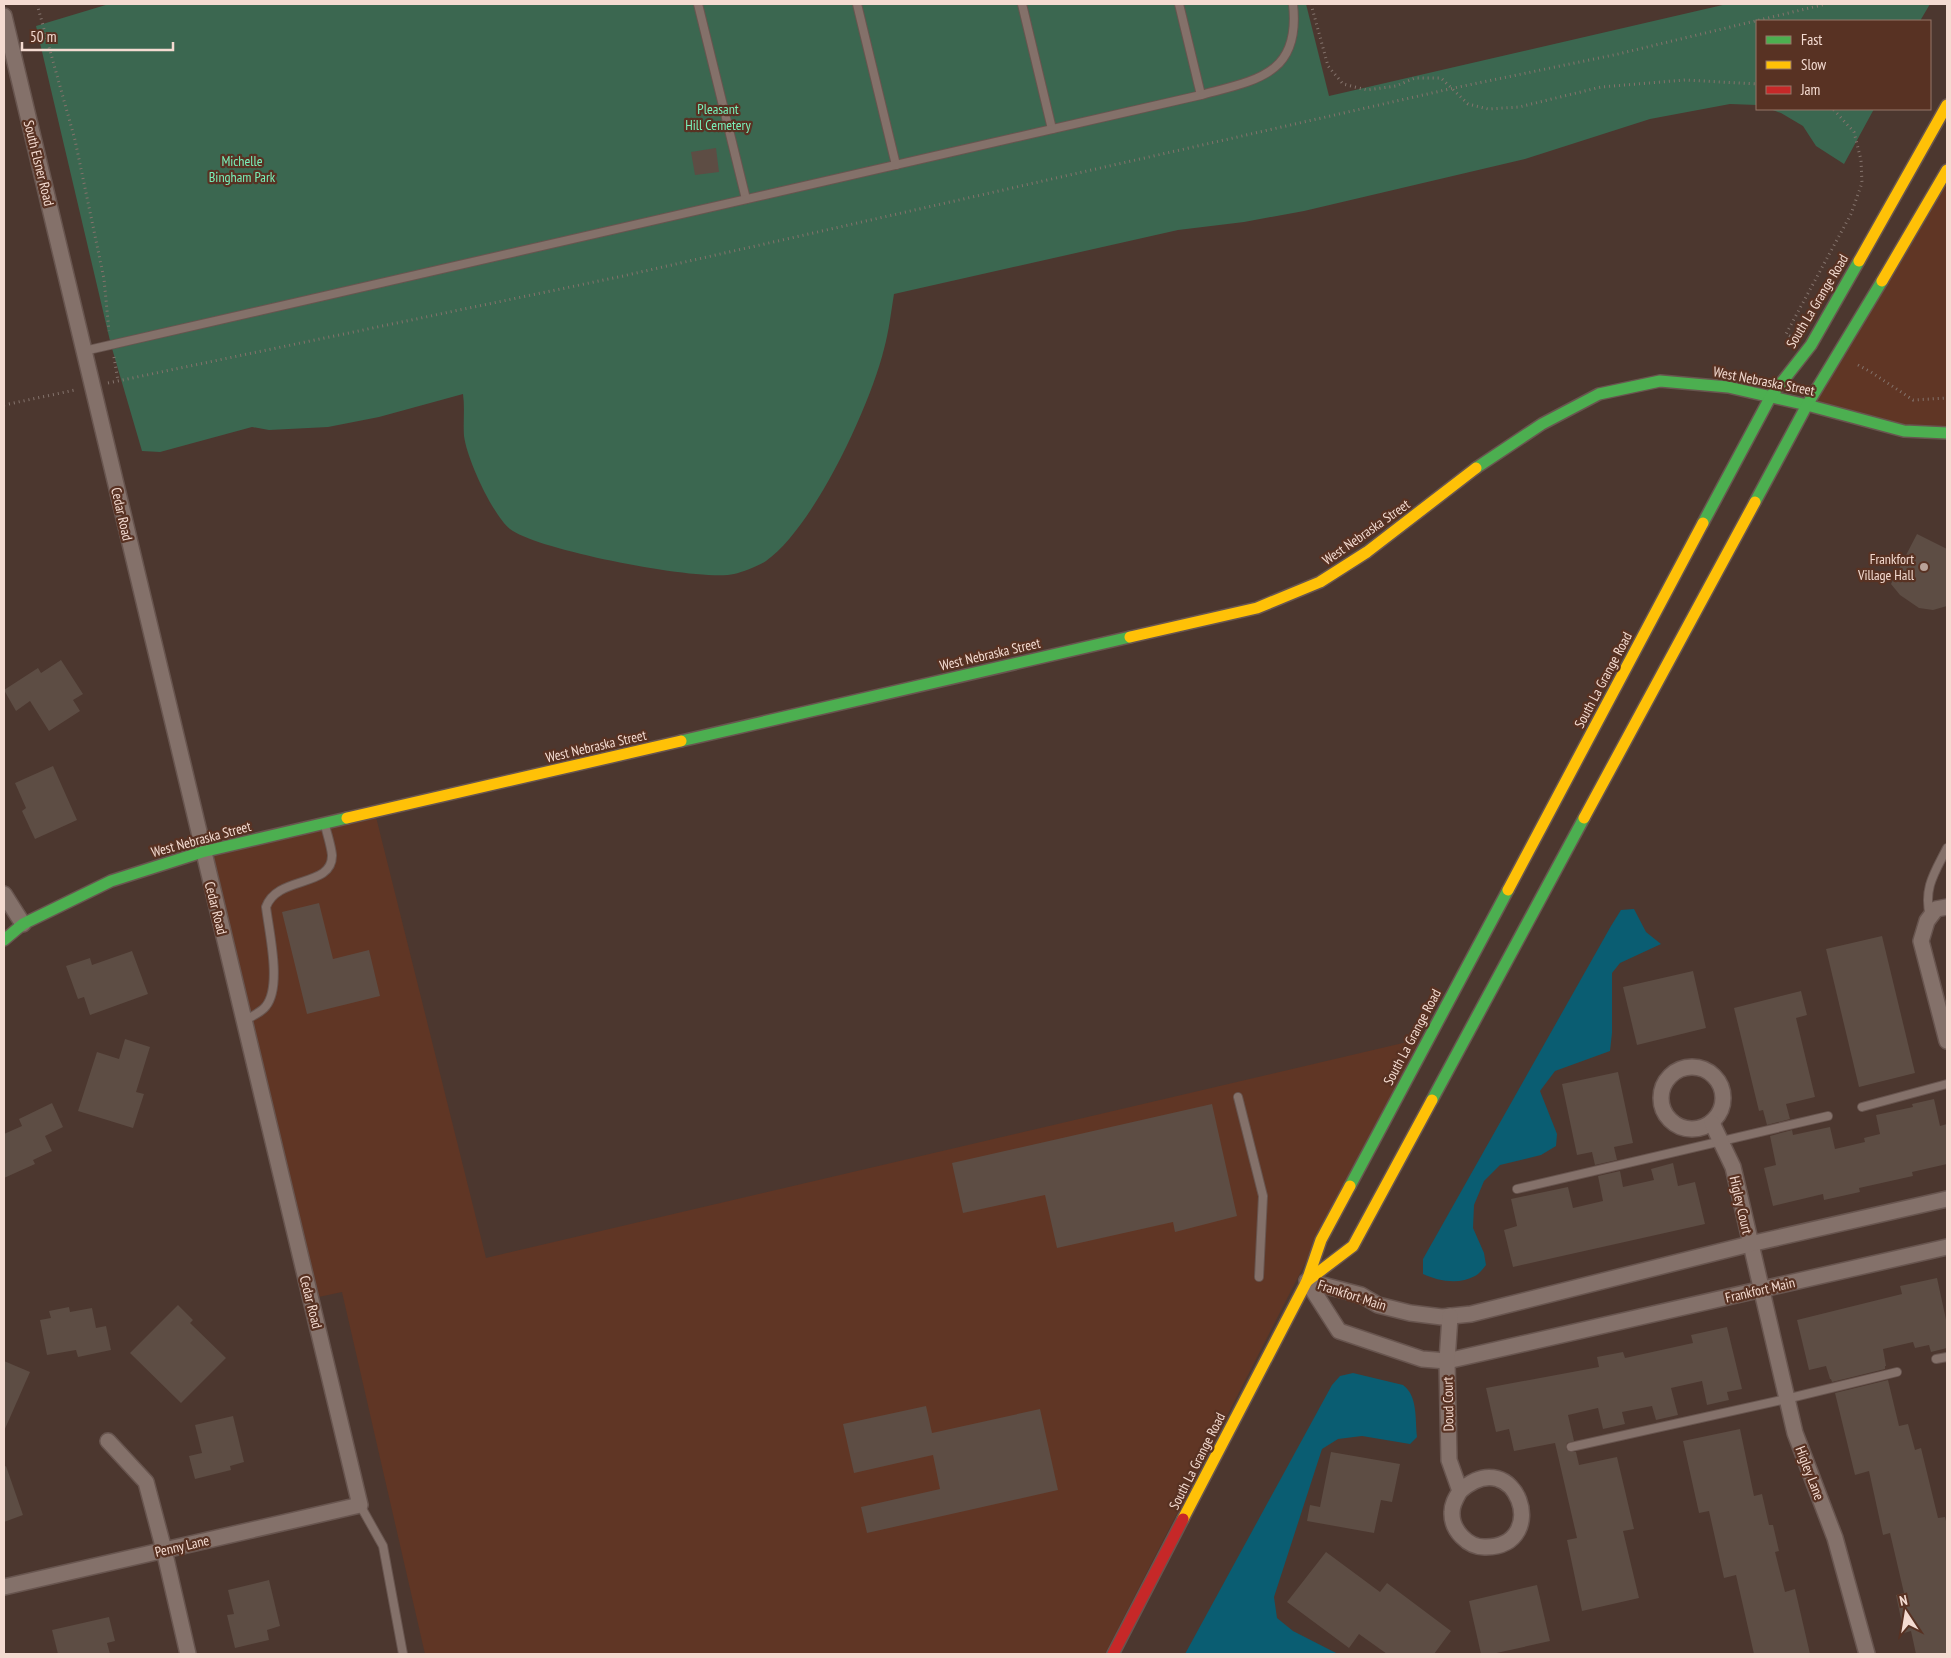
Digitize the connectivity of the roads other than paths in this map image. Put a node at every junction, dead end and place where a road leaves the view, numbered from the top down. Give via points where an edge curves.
1 (698, 4) edge
2 (857, 4) edge
3 (1022, 4) edge
4 (1179, 4) edge
5 (1293, 4) edge
6 (4, 16) edge
7 (1201, 95) junction
8 (1947, 105) edge
9 (1052, 129) junction
10 (896, 165) junction
11 (1947, 170) edge
12 (746, 199) junction
13 (75, 311) joint
14 (84, 351) junction
15 (1771, 396) junction
16 (1807, 404) junction
17 (1947, 433) edge
18 (324, 824) junction
19 (1947, 848) edge
20 (202, 852) junction
21 (4, 894) edge
22 (1947, 907) edge
23 (1930, 917) junction
24 (23, 924) junction
25 (4, 940) edge
26 (243, 1021) junction
27 (1947, 1041) edge
28 (1947, 1084) edge
29 (1238, 1097) dead end
30 (1862, 1107) dead end
31 (1828, 1116) dead end
32 (1712, 1123) junction
33 (1720, 1141) junction
34 (1517, 1189) dead end
35 (1947, 1199) edge
36 (1750, 1244) junction
37 (1947, 1247) edge
38 (1258, 1276) dead end
39 (1307, 1282) junction
40 (1760, 1290) junction
41 (1450, 1316) junction
42 (1947, 1357) edge
43 (1936, 1359) dead end
44 (1447, 1362) junction
45 (1897, 1372) dead end
46 (1786, 1399) junction
47 (108, 1441) dead end
48 (1571, 1447) dead end
49 (1460, 1491) junction
50 (360, 1505) junction
51 (164, 1550) junction
52 (4, 1587) edge
53 (188, 1654) edge
54 (403, 1654) edge
55 (1113, 1654) edge
56 (1867, 1654) edge

1 - 12 lane
2 - 10 lane
3 - 9 lane
4 - 7 lane
5 - 7 lane via 1292,37 1280,64 1268,74 1251,81
6 - 13 street, South Elsner Road
7 - 9 lane
8 - 15 main road, South La Grange Road via 1811,345
9 - 10 lane
10 - 12 lane
11 - 16 main road, South La Grange Road
12 - 14 lane
13 - 14 street, Cedar Road
14 - 20 street, Cedar Road
15 - 16 main road, West Nebraska Street
15 - 18 main road, West Nebraska Street via 1728,387 1660,381 1599,394 1542,424 1492,456 1367,552 1320,582 1257,608
15 - 39 main road, South La Grange Road via 1321,1240
16 - 17 main road, West Nebraska Street via 1904,431
16 - 39 main road, South La Grange Road via 1353,1246
18 - 20 main road, West Nebraska Street
18 - 26 lane via 332,855 324,873 279,889 270,897 266,907 274,976 270,999 265,1008
19 - 23 lane via 1929,883 1926,900
20 - 24 main road, West Nebraska Street via 110,881
20 - 26 street, Cedar Road
21 - 24 street
22 - 23 street via 1936,909
23 - 27 street via 1921,941
24 - 25 main road, West Nebraska Street
26 - 50 street, Cedar Road
28 - 30 lane
29 - 38 lane via 1263,1196
31 - 33 lane
32 - 32 street via 1719,1115 1724,1095 1715,1076 1695,1067 1685,1068 1668,1078 1661,1102 1666,1116 1687,1129 1702,1128
32 - 33 street, Higley Court
33 - 34 lane
33 - 36 street, Higley Court via 1732,1167
35 - 36 street, Frankfort Main
36 - 40 street, Higley Court
36 - 41 street, Frankfort Main via 1471,1314
37 - 40 street, Frankfort Main
39 - 41 street, Frankfort Main via 1361,1295 1378,1304 1410,1313
39 - 44 street, Frankfort Main via 1339,1331 1422,1359
39 - 55 main road, South La Grange Road
40 - 44 street, Frankfort Main
40 - 46 street, Higley Lane
41 - 44 street, Doud Court
42 - 43 lane
44 - 49 street, Doud Court via 1449,1460
45 - 46 lane
46 - 48 lane
46 - 56 street, Higley Lane via 1795,1433 1835,1538
47 - 51 street via 146,1482
49 - 49 street via 1452,1513 1454,1525 1465,1540 1481,1547 1493,1547 1514,1535 1520,1526 1522,1504 1510,1486 1500,1480 1478,1479
50 - 51 street, Penny Lane
50 - 54 lane via 383,1546
51 - 52 street, Penny Lane
51 - 53 street

